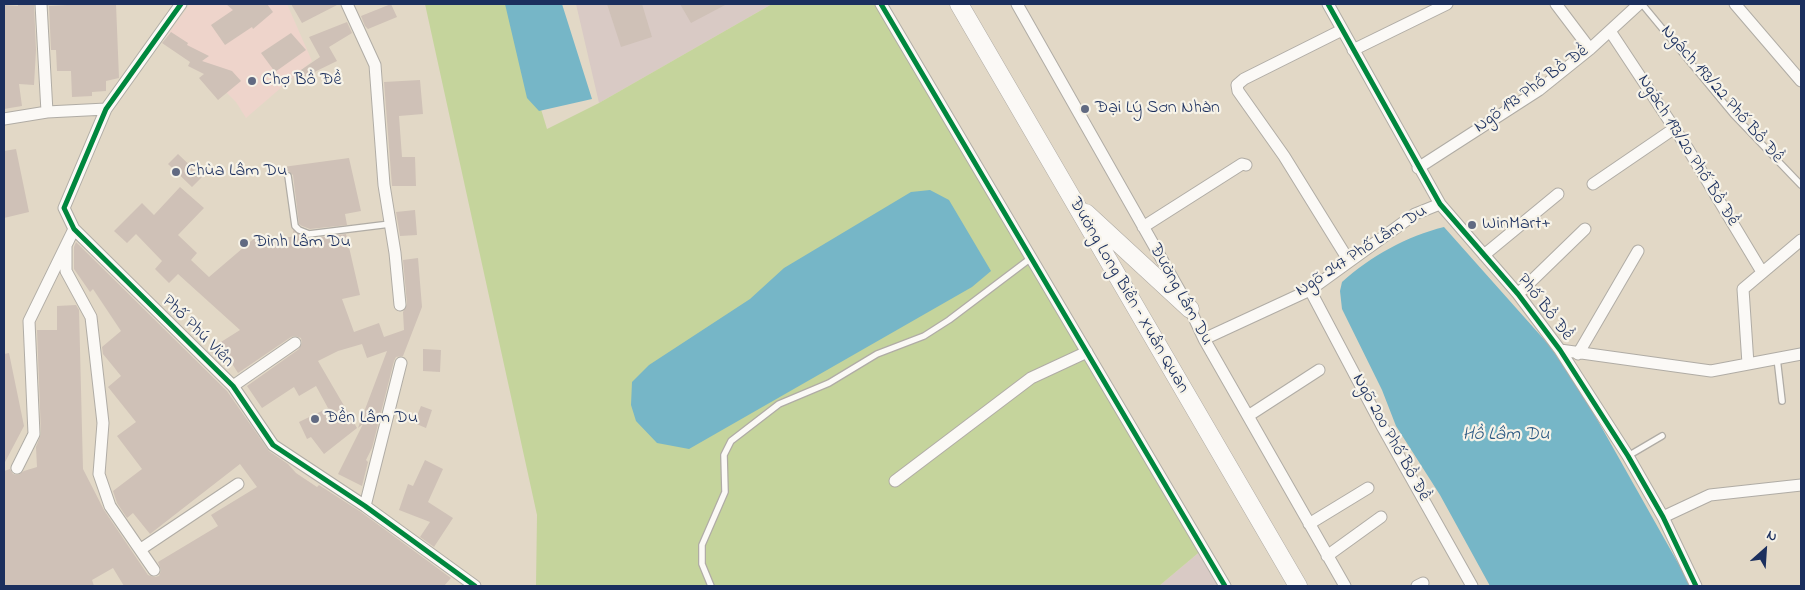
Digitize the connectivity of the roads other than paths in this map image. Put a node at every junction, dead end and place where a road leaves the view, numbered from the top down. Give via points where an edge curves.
1 (42, 4) edge
2 (181, 4) edge
3 (347, 4) edge
4 (881, 4) edge
5 (959, 4) edge
6 (1018, 4) edge
7 (1328, 4) edge
8 (1447, 4) edge
9 (1556, 4) edge
10 (1640, 4) edge
11 (1735, 4) edge
12 (1342, 30) junction
13 (1610, 31) junction
14 (1590, 49) junction
15 (1353, 50) junction
16 (1801, 81) edge
17 (106, 109) junction
18 (47, 112) junction
19 (4, 119) edge
20 (1675, 128) junction
21 (1246, 165) dead end
22 (1418, 168) junction
23 (288, 176) dead end
24 (1593, 184) dead end
25 (1801, 185) edge
26 (1558, 194) dead end
27 (1073, 202) junction
28 (1440, 204) junction
29 (390, 224) junction
30 (1142, 227) junction
31 (1585, 229) dead end
32 (74, 230) junction
33 (1801, 240) edge
34 (66, 246) junction
35 (1638, 251) dead end
36 (1484, 255) junction
37 (1031, 258) junction
38 (1350, 261) junction
39 (1762, 272) junction
40 (1310, 290) junction
41 (1518, 294) junction
42 (400, 305) dead end
43 (1190, 309) junction
44 (1204, 339) junction
45 (295, 343) dead end
46 (1560, 350) junction
47 (1087, 352) junction
48 (1578, 354) junction
49 (1801, 354) edge
50 (1777, 358) junction
51 (401, 362) dead end
52 (1748, 364) junction
53 (1319, 370) dead end
54 (233, 386) junction
55 (1782, 401) dead end
56 (1248, 416) junction
57 (1662, 436) dead end
58 (1628, 456) junction
59 (17, 468) dead end
60 (895, 481) dead end
61 (238, 484) dead end
62 (1801, 485) edge
63 (1368, 488) dead end
64 (365, 506) junction
65 (1381, 517) dead end
66 (1663, 517) junction
67 (1309, 524) junction
68 (141, 549) junction
69 (1327, 556) junction
70 (154, 570) dead end
71 (475, 586) edge
72 (711, 586) edge
73 (1225, 586) edge
74 (1298, 586) edge
75 (1345, 586) edge
76 (1472, 586) edge
77 (1696, 586) edge

1 - 18 street
2 - 17 street, Phố Phú Viên
3 - 29 street via 375,65
4 - 37 street
5 - 27 main road, Đường Long Biên – Xuân Quan
6 - 30 street, Đường Lâm Du
7 - 12 street, Phố Bồ Đề
8 - 15 street
9 - 14 street
10 - 13 street, Ngõ 193 Phố Bồ Đề
10 - 25 lane, Ngách 193/22 Phố Bồ Đề via 1733,114
11 - 16 street
12 - 15 street, Phố Bồ Đề
12 - 38 street via 1237,85
13 - 14 street, Ngõ 193 Phố Bồ Đề
13 - 20 street, Ngách 193/20 Phố Bồ Đề
14 - 22 street, Ngõ 193 Phố Bồ Đề via 1539,90
15 - 22 street, Phố Bồ Đề
17 - 18 street
17 - 32 street, Phố Phú Viên via 64,208
18 - 19 street
20 - 24 street
20 - 39 street, Ngách 193/20 Phố Bồ Đề
21 - 30 street via 1242,164
22 - 28 street, Phố Bồ Đề
23 - 29 lane via 296,226 303,232 309,234
26 - 36 street
27 - 43 main road
27 - 74 main road, Đường Long Biên – Xuân Quan
28 - 36 street, Phố Bồ Đề
28 - 38 street, Ngõ 247 Phố Lâm Du via 1415,214
29 - 42 street
30 - 43 street, Đường Lâm Du
31 - 41 street
32 - 34 street
32 - 54 street, Phố Phú Viên
33 - 39 street
34 - 59 street via 29,321 34,434
34 - 68 street via 66,271 91,317 103,423 98,474 110,506
35 - 48 street
36 - 41 street, Phố Bồ Đề
37 - 47 street
37 - 72 lane via 933,330 877,354 829,383 779,404 731,441 724,455 725,492 702,545 702,564
38 - 40 street, Ngõ 247 Phố Lâm Du
39 - 52 street via 1743,289
40 - 44 street, Ngõ 247 Phố Lâm Du
40 - 76 street, Ngõ 200 Phố Bồ Đề
41 - 46 street, Phố Bồ Đề
43 - 44 street, Đường Lâm Du
44 - 56 street, Đường Lâm Du
45 - 54 street
46 - 48 street
46 - 58 street, Phố Bồ Đề
47 - 60 street via 1032,378
47 - 73 street
48 - 52 street via 1711,371
49 - 50 street
50 - 52 street
50 - 55 lane
51 - 64 street
53 - 56 street
54 - 64 street, Phố Phú Viên via 273,445
56 - 67 street, Đường Lâm Du
57 - 58 lane
58 - 66 street, Phố Bồ Đề
61 - 68 street
62 - 66 street via 1710,495
63 - 67 street
64 - 71 street, Phố Phú Viên
65 - 69 street
66 - 77 street, Phố Bồ Đề
67 - 69 street, Đường Lâm Du
68 - 70 street
69 - 75 street, Đường Lâm Du

